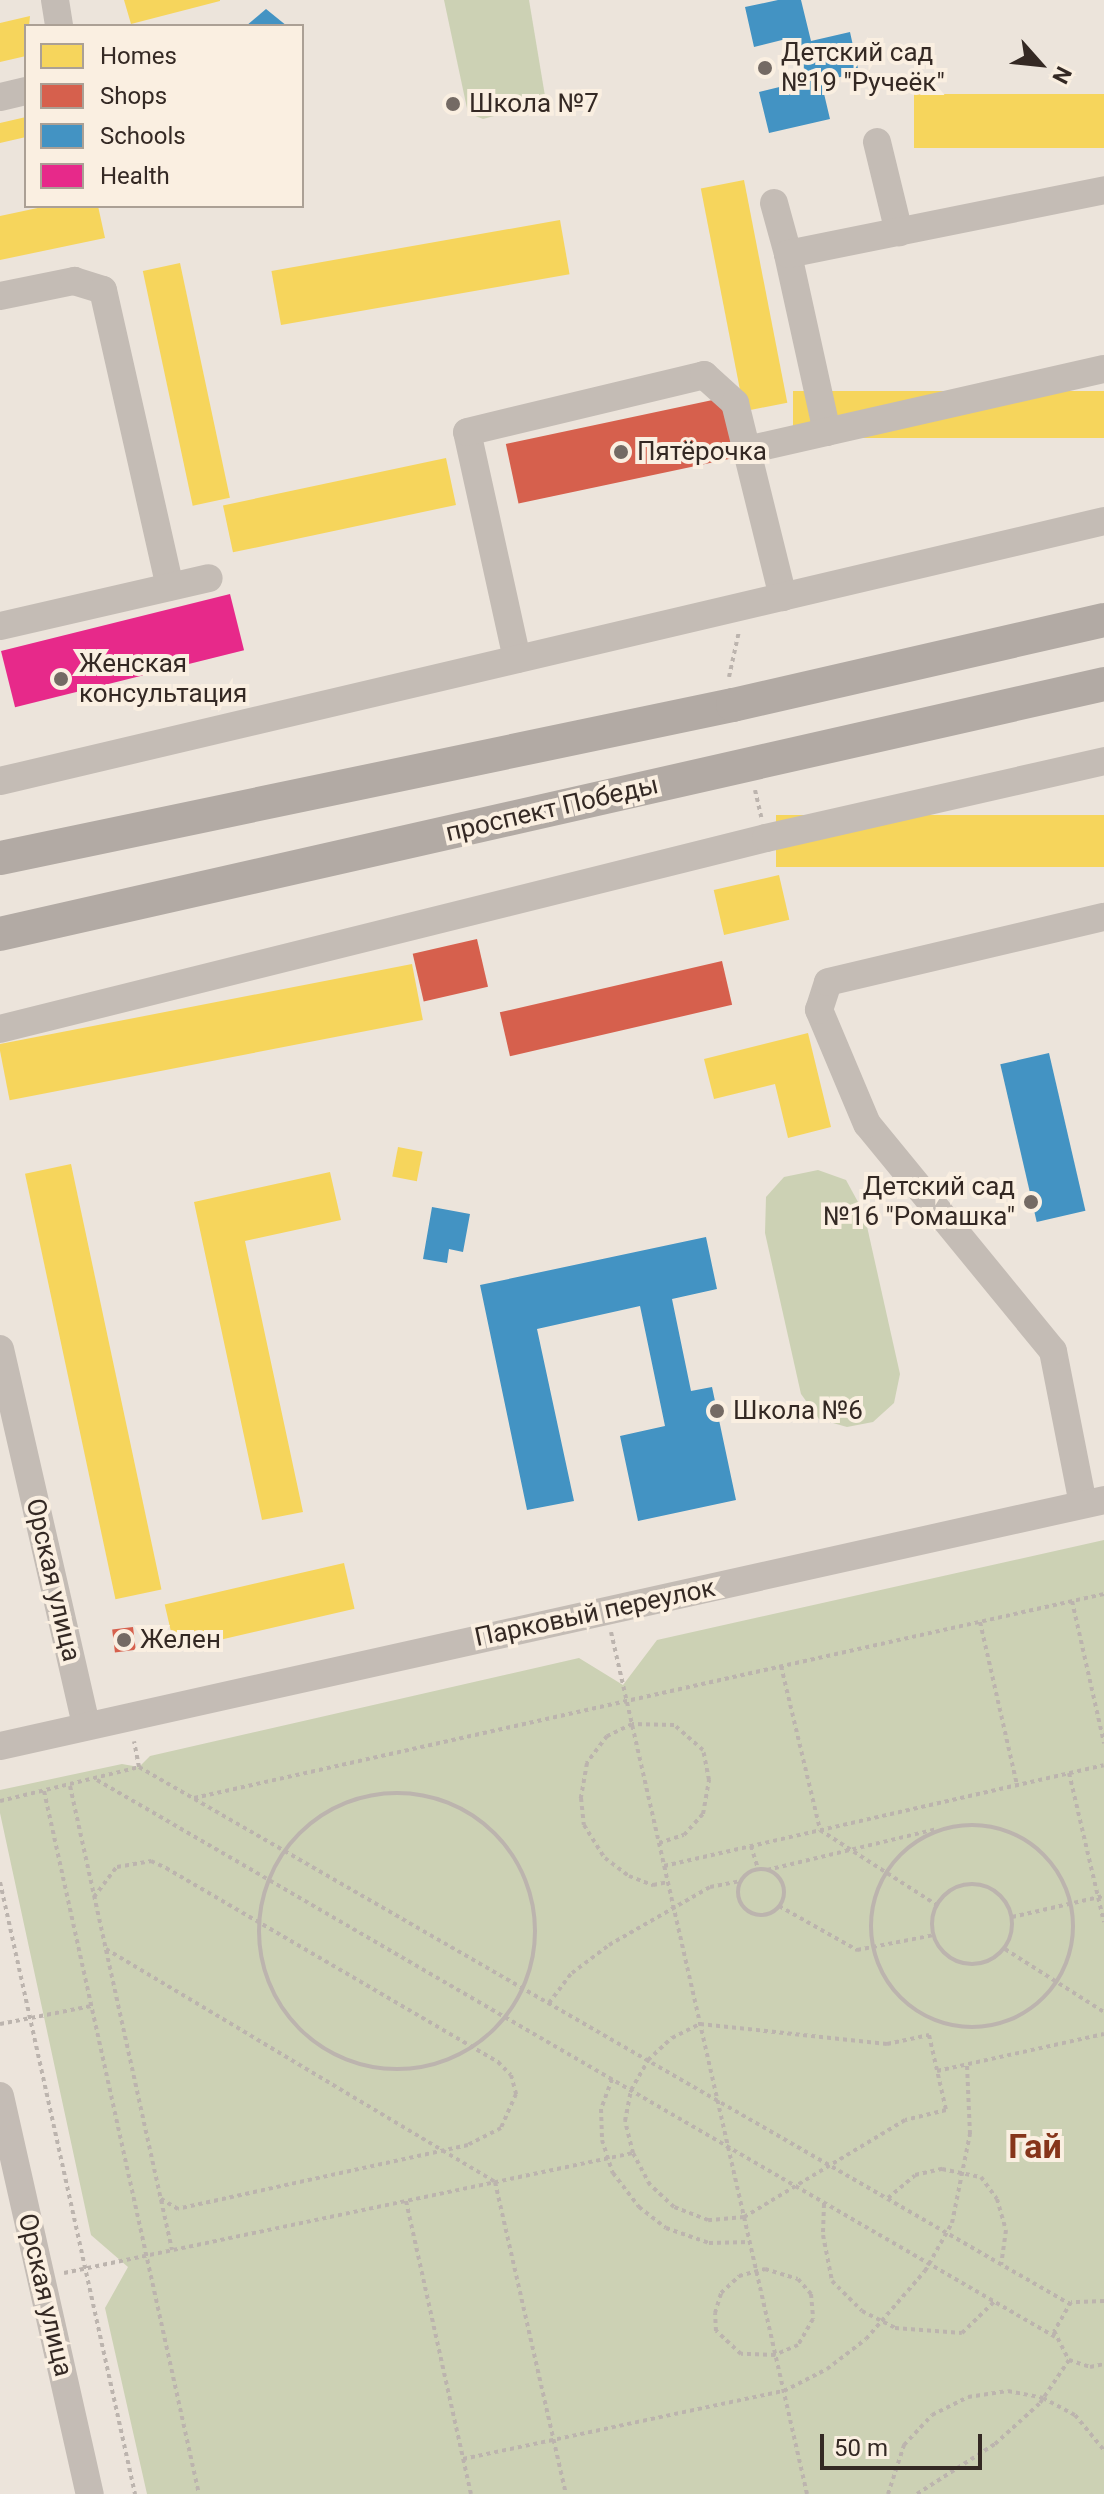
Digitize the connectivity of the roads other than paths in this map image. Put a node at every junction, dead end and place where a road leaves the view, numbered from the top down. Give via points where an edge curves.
1 (55, 0) edge
2 (59, 24) edge
3 (24, 91) edge
4 (0, 97) edge
5 (877, 142) dead end
6 (1104, 190) edge
7 (774, 203) dead end
8 (899, 232) junction
9 (788, 254) junction
10 (0, 296) edge
11 (1104, 369) edge
12 (827, 432) junction
13 (747, 450) junction
14 (1104, 521) edge
15 (209, 578) dead end
16 (170, 587) junction
17 (783, 597) junction
18 (1104, 620) edge
19 (0, 626) edge
20 (517, 659) junction
21 (1104, 684) edge
22 (1104, 761) edge
23 (0, 781) edge
24 (0, 858) edge
25 (1104, 917) edge
26 (0, 934) edge
27 (0, 1029) edge
28 (0, 1349) edge
29 (1094, 1502) edge
30 (86, 1725) junction
31 (0, 1746) edge
32 (0, 2096) edge
33 (90, 2494) edge

1 - 2 street
3 - 4 street
5 - 8 street
6 - 8 street
7 - 9 street
8 - 9 street
9 - 12 street
10 - 16 street via 74,281 103,290
11 - 12 street
12 - 13 street
13 - 17 street
13 - 20 street via 735,403 704,375 467,432
14 - 17 street
15 - 16 street
16 - 19 street
17 - 20 street
18 - 24 main road via 733,705
20 - 23 street
21 - 26 main road, проспект Победы
22 - 27 street via 766,838
25 - 29 street via 828,982 819,1010 867,1124 1053,1351
28 - 30 street, Орская улица
29 - 30 street, Парковый переулок
30 - 31 street
32 - 33 street, Орская улица

